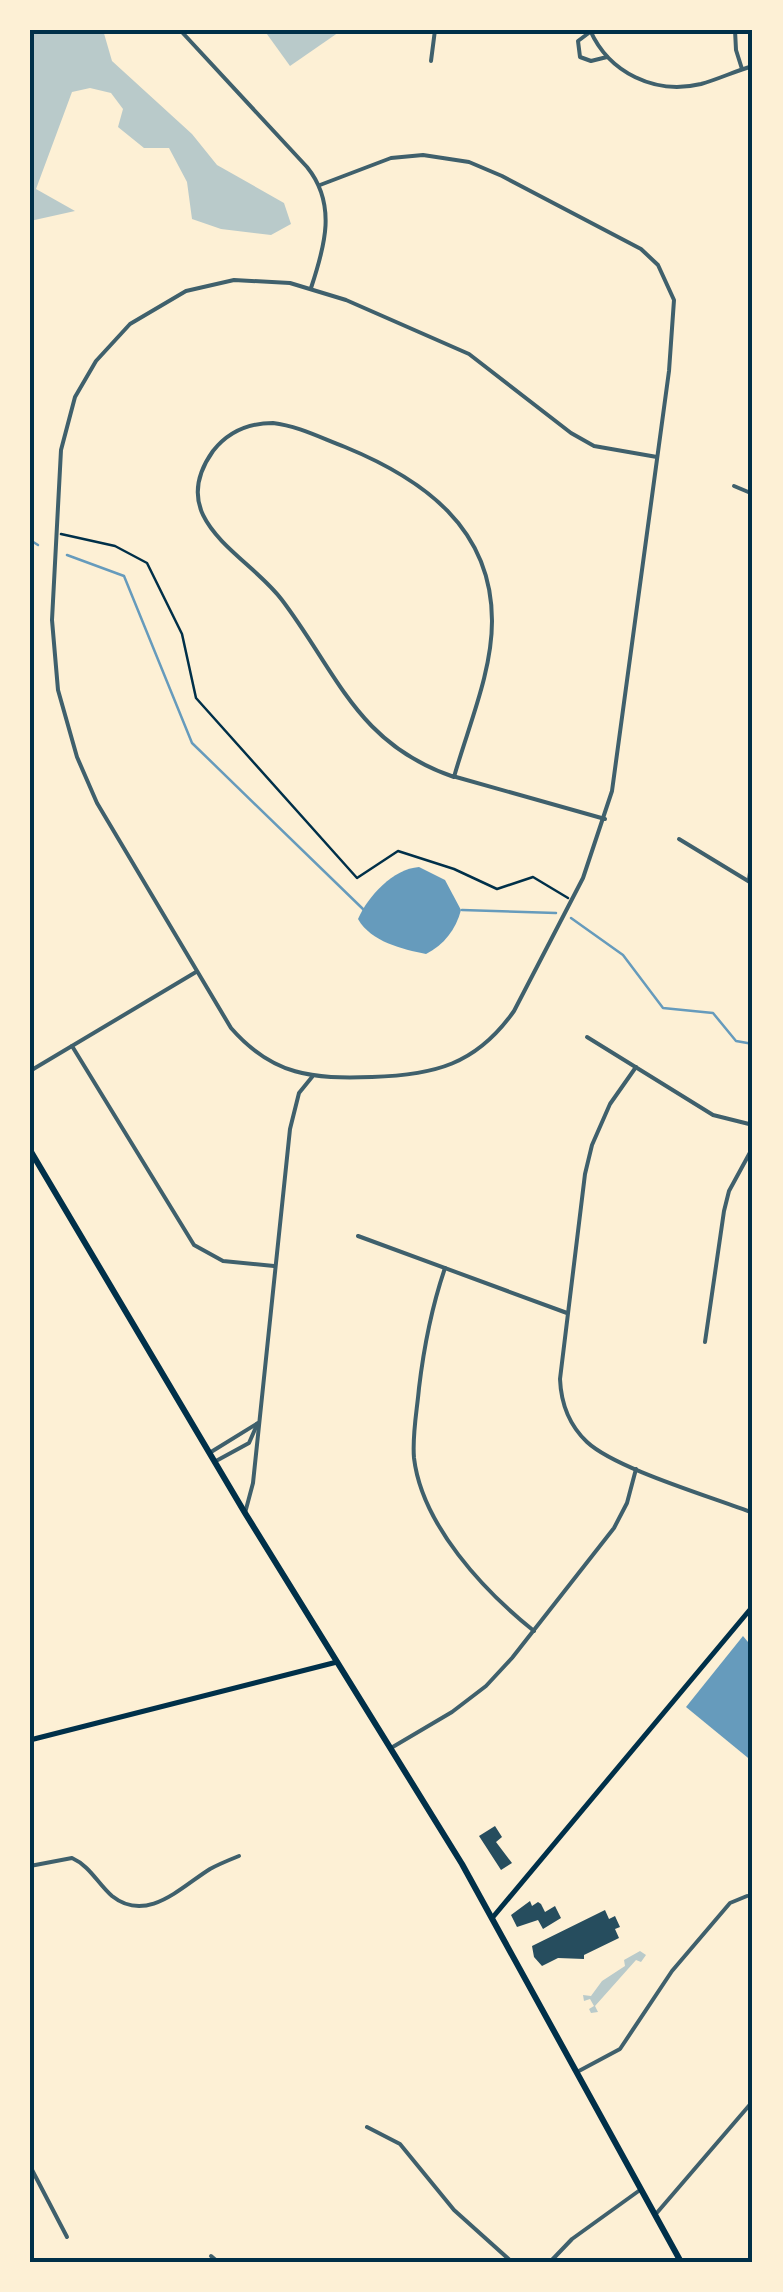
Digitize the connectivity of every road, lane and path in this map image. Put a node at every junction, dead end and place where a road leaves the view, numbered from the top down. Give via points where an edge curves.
1 (180, 30) edge
2 (435, 30) edge
3 (735, 30) edge
4 (590, 31) edge
5 (607, 57) junction
6 (431, 61) dead end
7 (753, 66) edge
8 (742, 69) junction
9 (320, 185) junction
10 (312, 288) junction
11 (657, 457) junction
12 (734, 486) dead end
13 (753, 494) edge
14 (55, 533) junction
15 (454, 776) junction
16 (605, 819) junction
17 (679, 839) dead end
18 (753, 850) edge
19 (751, 882) edge
20 (572, 900) junction
21 (196, 972) junction
22 (587, 1037) dead end
23 (72, 1046) junction
24 (636, 1067) junction
25 (30, 1070) edge
26 (312, 1077) junction
27 (753, 1125) edge
28 (753, 1147) edge
29 (30, 1150) edge
30 (358, 1236) dead end
31 (274, 1266) junction
32 (445, 1268) junction
33 (567, 1313) junction
34 (705, 1342) dead end
35 (258, 1423) junction
36 (210, 1452) junction
37 (216, 1461) junction
38 (636, 1468) junction
39 (753, 1512) edge
40 (245, 1513) junction
41 (753, 1606) edge
42 (534, 1631) junction
43 (336, 1662) junction
44 (30, 1740) edge
45 (391, 1748) junction
46 (239, 1856) dead end
47 (30, 1866) edge
48 (747, 1896) dead end
49 (492, 1917) junction
50 (577, 2072) junction
51 (753, 2101) edge
52 (366, 2127) dead end
53 (30, 2166) edge
54 (640, 2190) junction
55 (655, 2216) junction
56 (66, 2237) dead end
57 (211, 2256) dead end
58 (218, 2262) edge
59 (512, 2262) edge
60 (550, 2262) edge
61 (681, 2262) edge

1 - 9 street
2 - 6 street
3 - 8 street
4 - 5 street
4 - 5 street via 578,41 580,56 590,62
5 - 8 street via 632,76 674,87
7 - 8 street
9 - 10 street via 326,224
9 - 11 street via 392,158 452,158 502,176 650,256 666,278 675,312
10 - 11 street via 469,354 584,442
10 - 14 street via 266,280 213,283 165,301 120,332 71,409
11 - 16 street
12 - 13 street
14 - 20 path via 115,546 148,564 182,634 196,698 357,878 398,850 497,889 533,877
14 - 21 street via 54,653 69,734 97,803
15 - 15 street via 492,626 486,577 469,538 433,495 382,462 285,424 234,432 210,456 201,478 199,498 210,530 275,591 368,725 413,759
15 - 16 street
16 - 20 street
17 - 19 street
18 - 19 street
20 - 26 street via 514,1011 476,1052 414,1075
21 - 23 street
21 - 26 street via 241,1040 278,1066
22 - 24 street
23 - 25 street
23 - 31 street via 194,1245 223,1261
24 - 27 street via 713,1115
24 - 33 street via 592,1145
26 - 31 street via 299,1092 290,1129
28 - 34 street via 726,1201
29 - 36 main road
30 - 32 street
31 - 35 street
32 - 33 street
32 - 42 street via 426,1330 414,1440 419,1482 476,1580
33 - 38 street via 560,1379 566,1414 596,1450
35 - 36 street
35 - 37 street via 249,1443
35 - 40 street
36 - 37 main road
37 - 40 main road
38 - 39 street
38 - 42 street via 619,1520
40 - 43 main road
41 - 49 main road
42 - 45 street via 486,1686
43 - 44 main road
43 - 45 main road
45 - 49 main road
46 - 47 street via 168,1897 138,1906 112,1895 72,1858
48 - 50 street via 730,1903 672,1971 620,2049
49 - 50 main road
50 - 54 main road
51 - 55 street
52 - 59 street via 400,2144 454,2210
53 - 56 street
54 - 55 main road
54 - 60 street
55 - 61 main road
57 - 58 street

